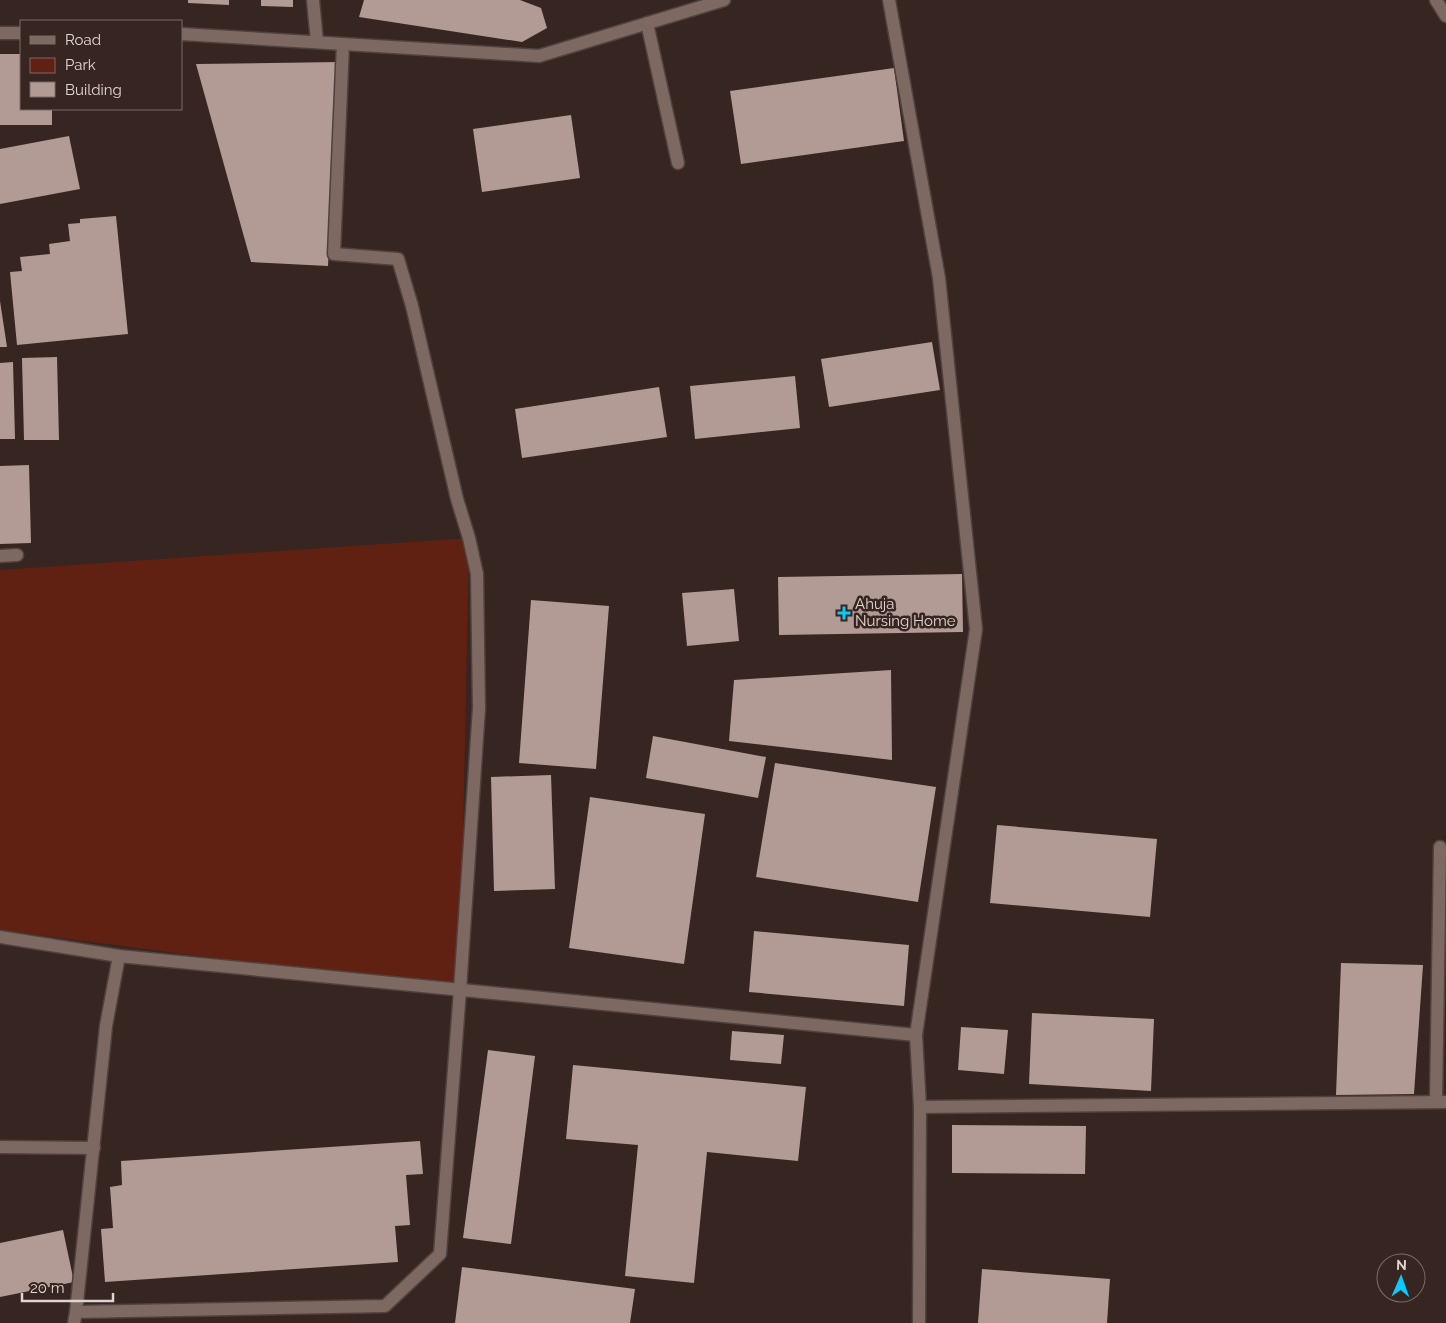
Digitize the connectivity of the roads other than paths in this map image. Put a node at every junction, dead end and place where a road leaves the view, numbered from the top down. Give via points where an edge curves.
1 (313, 0) edge
2 (724, 0) edge
3 (889, 0) edge
4 (1436, 0) edge
5 (1446, 16) edge
6 (647, 23) junction
7 (0, 33) edge
8 (20, 33) edge
9 (182, 34) edge
10 (316, 42) junction
11 (343, 44) junction
12 (678, 163) dead end
13 (17, 555) dead end
14 (0, 556) edge
15 (1440, 847) dead end
16 (0, 937) edge
17 (119, 956) junction
18 (460, 990) junction
19 (916, 1035) junction
20 (1441, 1102) edge
21 (920, 1107) junction
22 (0, 1147) edge
23 (94, 1148) junction
24 (75, 1317) edge
25 (919, 1323) edge

1 - 10 street
2 - 6 street
3 - 19 street via 940,278 976,629
4 - 5 street
6 - 11 street via 539,56
6 - 12 street
7 - 8 street
9 - 10 street
10 - 11 street
11 - 18 street via 334,254 398,259 477,574 479,708
13 - 14 street
15 - 20 street
16 - 17 street
17 - 18 street
17 - 23 street via 106,1026
18 - 19 street
18 - 24 street via 440,1254 385,1306
19 - 21 street
20 - 21 street
21 - 25 street
22 - 23 street
23 - 24 street

